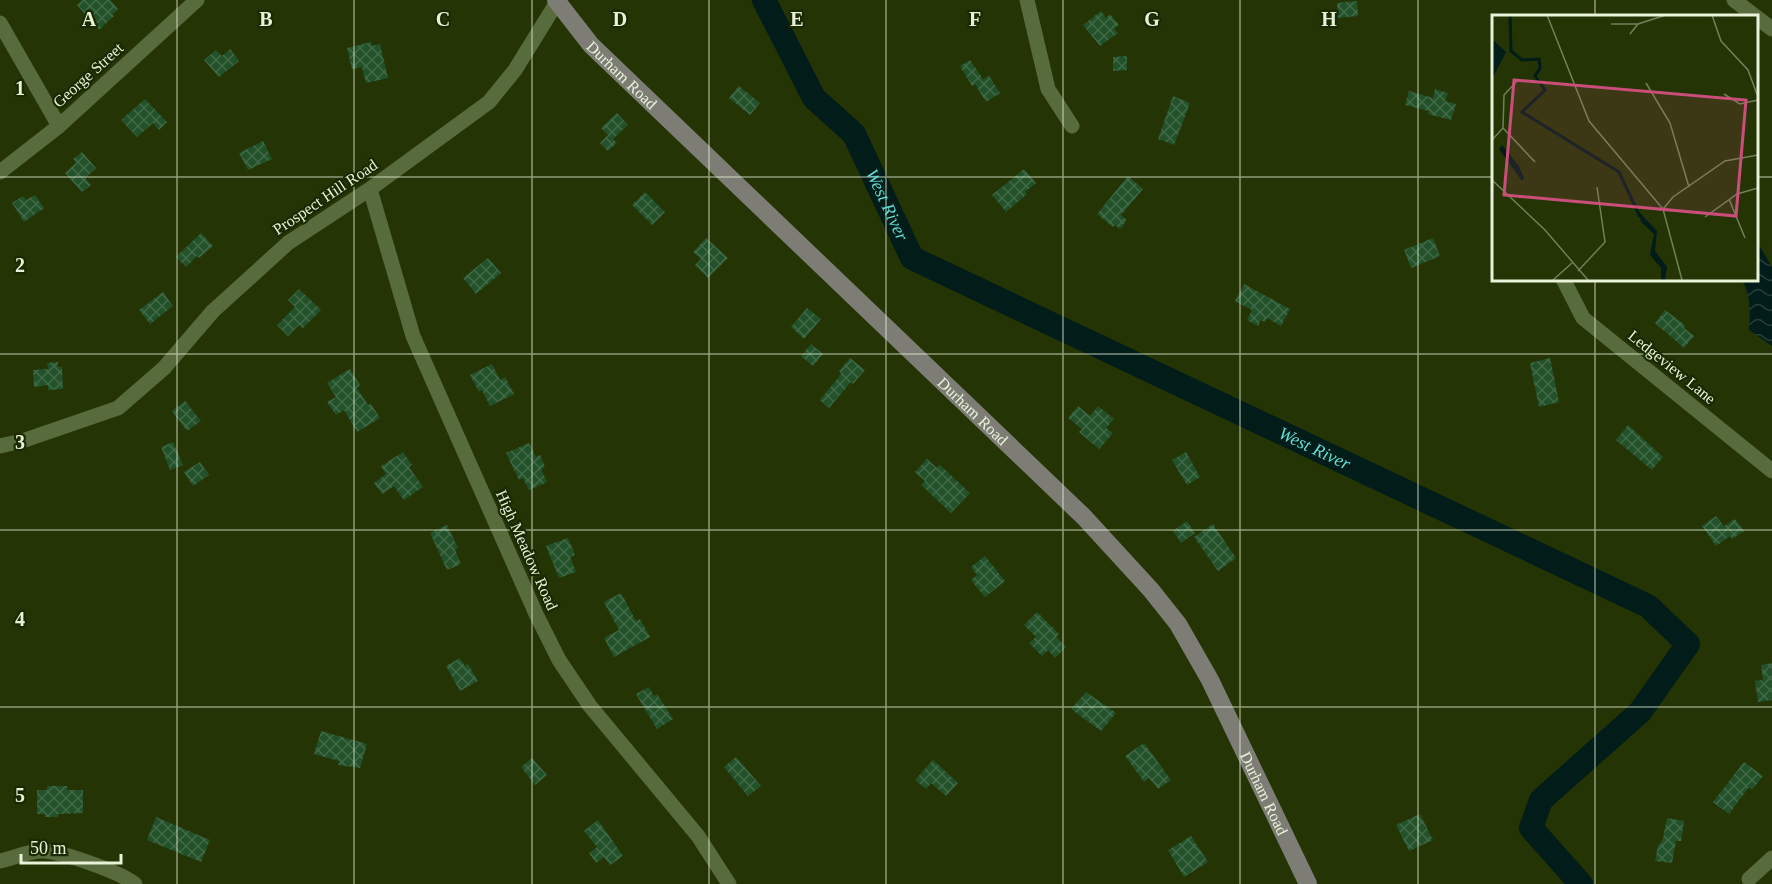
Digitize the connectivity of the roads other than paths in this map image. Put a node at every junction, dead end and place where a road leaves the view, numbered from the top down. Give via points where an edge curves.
1 (197, 0) edge
2 (1027, 0) edge
3 (1734, 0) edge
4 (556, 1) edge
5 (1753, 15) edge
6 (1757, 18) edge
7 (0, 23) edge
8 (1772, 30) edge
9 (59, 126) junction
10 (1072, 126) dead end
11 (0, 172) edge
12 (370, 189) junction
13 (1564, 280) edge
14 (0, 446) edge
15 (1772, 471) edge
16 (1772, 858) edge
17 (0, 861) edge
18 (1749, 879) dead end
19 (135, 884) edge
20 (729, 884) edge
21 (1308, 884) edge

1 - 9 street, George Street
2 - 10 street via 1048,88
3 - 5 street
4 - 12 street, Prospect Hill Road via 515,70 489,102
4 - 21 main road, Durham Road via 591,45 1084,517 1151,590 1178,624 1210,680
6 - 8 street
7 - 9 street
9 - 11 street, George Street
12 - 14 street, Prospect Hill Road via 288,243 213,311 164,368 118,408
12 - 20 street, High Meadow Road via 413,336 559,660 590,706 698,836
13 - 15 street, Ledgeview Lane via 1583,318
16 - 18 street
17 - 19 street via 41,851 86,862

